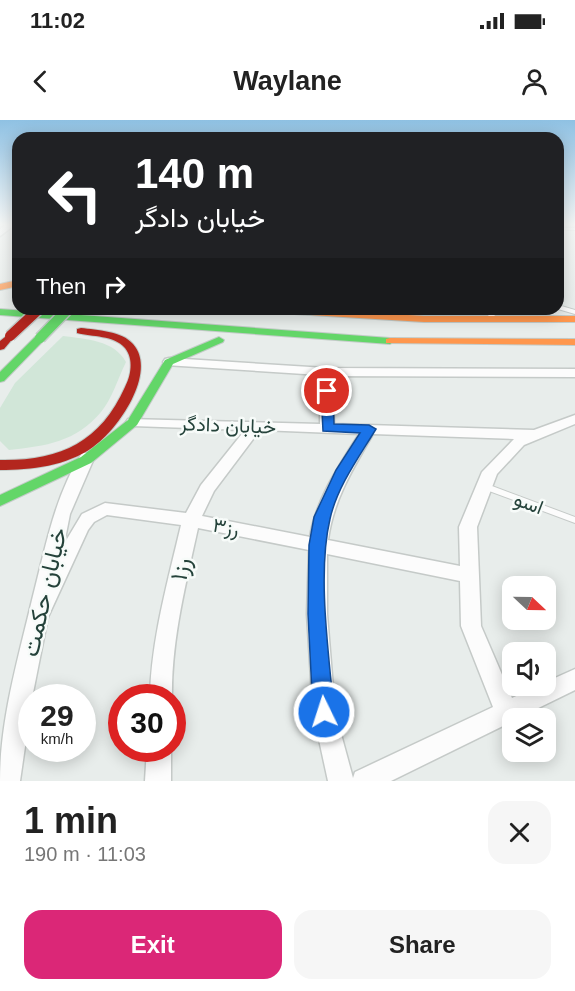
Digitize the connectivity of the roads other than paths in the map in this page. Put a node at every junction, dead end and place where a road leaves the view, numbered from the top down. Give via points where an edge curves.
1 (33, 315) edge
2 (40, 315) edge
3 (62, 315) edge
4 (224, 315) edge
5 (373, 315) edge
6 (492, 315) edge
7 (575, 319) edge
8 (486, 320) junction
9 (0, 325) edge
10 (575, 328) edge
11 (81, 331) junction
12 (219, 340) junction
13 (386, 341) junction
14 (575, 342) edge
15 (0, 347) edge
16 (428, 354) junction
17 (575, 355) edge
18 (169, 362) junction
19 (326, 372) junction
20 (575, 373) edge
21 (0, 379) edge
22 (575, 419) edge
23 (134, 422) junction
24 (256, 426) junction
25 (327, 428) junction
26 (369, 429) junction
27 (538, 435) junction
28 (88, 451) junction
29 (0, 465) edge
30 (484, 486) junction
31 (0, 501) edge
32 (191, 520) junction
33 (575, 520) edge
34 (318, 545) junction
35 (469, 575) junction
36 (40, 613) junction
37 (575, 679) edge
38 (161, 684) edge
39 (505, 708) edge
40 (510, 708) edge
41 (502, 712) edge
42 (159, 762) edge
43 (7, 781) edge
44 (158, 781) edge
45 (341, 781) edge
46 (364, 781) edge

1 - 15 main road, bridge
2 - 13 main road
3 - 21 main road, bridge
4 - 10 main road via 457,331
5 - 8 main road
6 - 8 lane
7 - 8 main road
9 - 11 main road
11 - 12 main road
11 - 28 main road via 120,340 130,347 138,363 117,415
12 - 16 main road
12 - 18 main road
13 - 14 main road
13 - 16 main road
16 - 17 main road
18 - 19 street
18 - 23 main road
19 - 20 street
19 - 25 street
22 - 27 street
23 - 24 street, خیابان دادگر
23 - 28 main road
24 - 25 street, خیابان دادگر
24 - 32 street, رز۱ via 207,489
25 - 26 street, خیابان دادگر
26 - 27 street, خیابان دادگر
26 - 34 street via 322,517
27 - 30 street via 519,442 490,472
28 - 29 main road via 33,465
28 - 31 main road
28 - 36 street, خیابان حکمت via 62,514
30 - 33 lane, اسو
30 - 35 street via 468,527
32 - 34 street, رز۳
32 - 36 street, رز۳ via 105,509 88,518
32 - 38 street, رز۱
34 - 35 street, رز۳
34 - 45 street via 317,614 324,712
35 - 39 street via 471,626
36 - 43 street, خیابان حکمت
37 - 40 street
41 - 46 street
42 - 44 street

